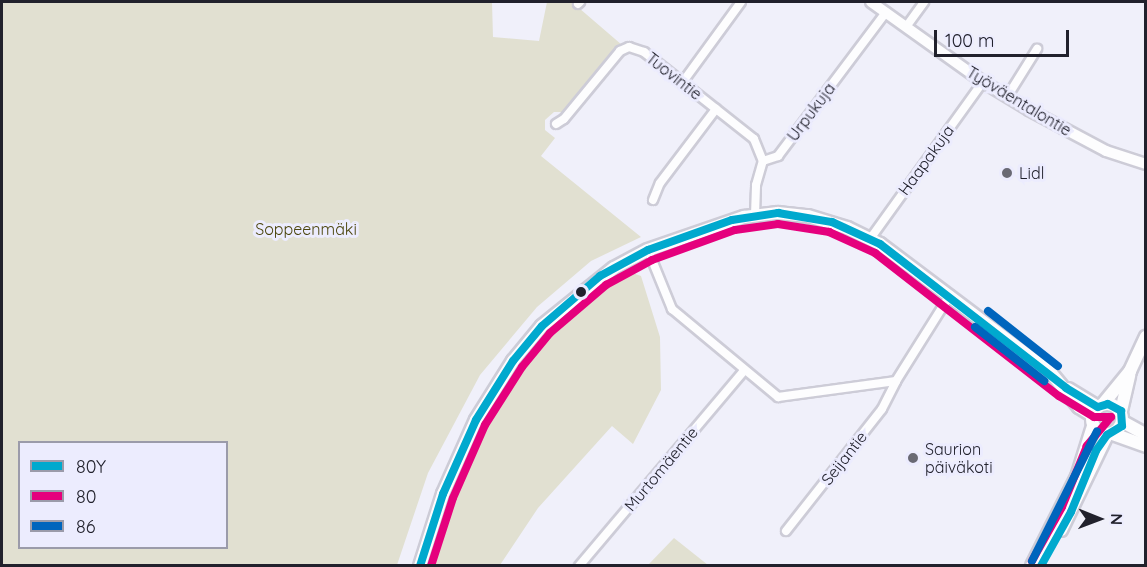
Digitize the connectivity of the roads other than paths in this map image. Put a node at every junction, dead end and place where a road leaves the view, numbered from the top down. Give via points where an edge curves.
1 (741, 2) edge
2 (871, 2) edge
3 (924, 2) edge
4 (886, 12) junction
5 (906, 27) junction
6 (1037, 49) dead end
7 (682, 82) junction
8 (983, 82) junction
9 (1007, 97) junction
10 (716, 109) junction
11 (556, 124) dead end
12 (763, 161) junction
13 (1146, 164) edge
14 (653, 200) dead end
15 (755, 215) junction
16 (870, 239) junction
17 (648, 250) junction
18 (950, 295) junction
19 (1146, 336) edge
20 (1130, 371) junction
21 (743, 372) junction
22 (896, 381) junction
23 (1097, 413) junction
24 (1122, 416) junction
25 (1110, 434) junction
26 (1146, 435) edge
27 (1146, 446) edge
28 (786, 531) dead end
29 (420, 566) edge
30 (579, 566) edge
31 (1032, 566) edge
32 (1041, 566) edge

1 - 7 street
2 - 4 street, Työväentalontie
3 - 5 street
4 - 5 street, Työväentalontie
4 - 12 street, Urpukuja via 778,156
5 - 8 street, Työväentalontie
6 - 9 street
7 - 10 street, Tuovintie
7 - 11 street, Tuovintie via 644,52 628,47 620,51
8 - 9 street, Työväentalontie
8 - 16 street, Haapakuja
9 - 13 street, Työväentalontie via 1106,151
10 - 12 street, Tuovintie via 754,139
10 - 14 street via 660,183
12 - 15 street via 756,185
15 - 16 main road via 808,216
15 - 17 main road
16 - 18 main road
17 - 21 street via 672,309
17 - 29 main road via 580,291 542,326 513,361 463,446
18 - 22 street, Seijantie
18 - 23 main road
19 - 20 main road
20 - 23 main road
20 - 24 main road
21 - 22 street via 772,395 785,398
21 - 30 street, Murtomäentie
22 - 28 street, Seijantie via 882,409
23 - 24 main road via 1113,405
23 - 25 main road
23 - 31 main road via 1077,477
24 - 25 main road
24 - 26 main road
25 - 27 main road
25 - 32 main road

